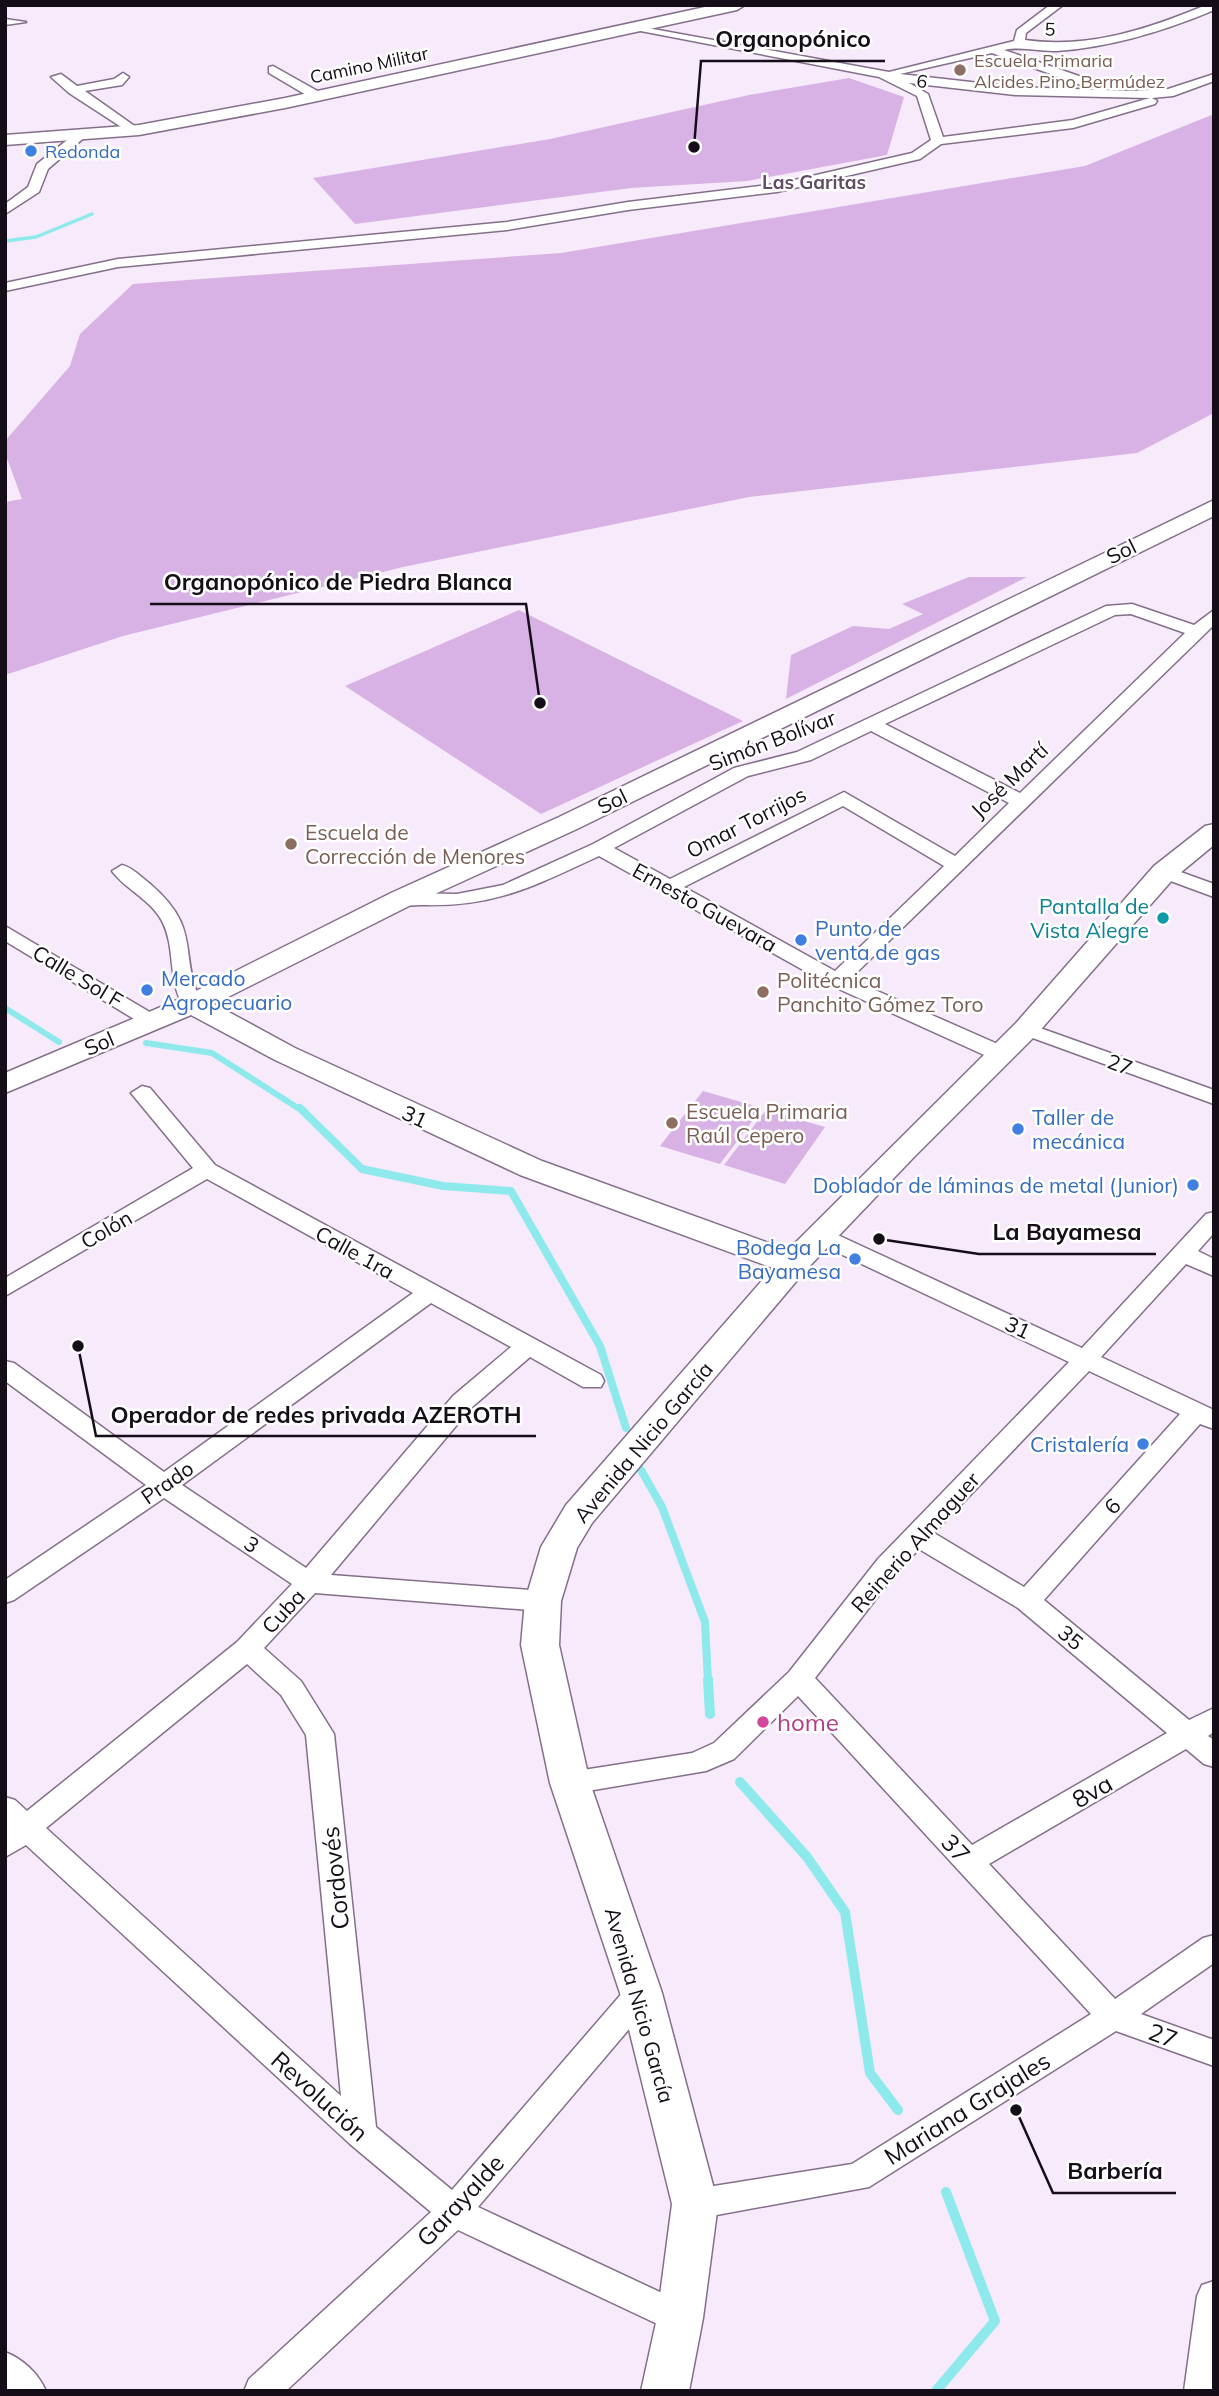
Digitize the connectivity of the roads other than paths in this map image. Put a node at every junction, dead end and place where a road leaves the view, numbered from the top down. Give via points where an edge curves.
1 (737, 5) edge
2 (1058, 5) edge
3 (1214, 6) edge
4 (5, 22) edge
5 (20, 22) dead end
6 (631, 28) junction
7 (1019, 43) junction
8 (996, 51) junction
9 (273, 70) dead end
10 (883, 75) junction
11 (57, 77) dead end
12 (122, 77) dead end
13 (1214, 77) edge
14 (73, 90) junction
15 (1169, 93) junction
16 (1118, 95) junction
17 (317, 96) junction
18 (132, 130) junction
19 (80, 136) junction
20 (5, 140) edge
21 (938, 141) junction
22 (5, 210) edge
23 (5, 287) edge
24 (1214, 507) edge
25 (1214, 615) edge
26 (1196, 631) junction
27 (871, 724) junction
28 (1020, 802) junction
29 (1214, 832) edge
30 (600, 848) junction
31 (955, 864) junction
32 (122, 871) dead end
33 (1164, 872) junction
34 (669, 887) junction
35 (1214, 891) edge
36 (401, 899) junction
37 (5, 932) edge
38 (837, 981) junction
39 (192, 1004) junction
40 (151, 1021) junction
41 (1026, 1029) junction
42 (1001, 1054) junction
43 (5, 1084) edge
44 (142, 1093) dead end
45 (1214, 1098) edge
46 (207, 1170) junction
47 (1214, 1219) edge
48 (821, 1236) junction
49 (1183, 1253) junction
50 (794, 1264) junction
51 (1214, 1268) edge
52 (5, 1288) edge
53 (429, 1293) junction
54 (528, 1346) junction
55 (1086, 1359) junction
56 (5, 1369) edge
57 (592, 1381) dead end
58 (1205, 1416) edge
59 (164, 1485) junction
60 (917, 1535) junction
61 (309, 1583) junction
62 (5, 1593) edge
63 (543, 1601) junction
64 (1027, 1601) junction
65 (247, 1649) junction
66 (799, 1679) junction
67 (1214, 1719) edge
68 (1190, 1735) junction
69 (1214, 1756) edge
70 (570, 1783) junction
71 (12, 1827) edge
72 (969, 1861) junction
73 (1214, 1947) edge
74 (641, 1993) junction
75 (1113, 2017) junction
76 (1214, 2053) edge
77 (361, 2134) junction
78 (695, 2204) junction
79 (454, 2212) junction
80 (1213, 2316) edge
81 (680, 2318) junction
82 (5, 2368) edge
83 (29, 2391) edge
84 (261, 2391) edge
85 (665, 2391) edge
86 (1201, 2391) edge

1 - 6 street, Camino Militar
2 - 7 street via 1021,32
3 - 7 street, 5 via 1160,28 1115,39 1055,48
4 - 5 street
6 - 10 street, 6
6 - 17 street, Camino Militar
7 - 8 street, 5
8 - 10 street, 5
8 - 16 street
9 - 17 street
10 - 16 street, 6 via 1015,91
10 - 21 street via 922,94
11 - 14 street
12 - 14 street via 118,82
13 - 15 street, 6
14 - 18 street
15 - 16 street, 6
15 - 21 street via 1132,109 1046,128
17 - 18 street, Camino Militar
18 - 19 street, Camino Militar
19 - 20 street, Camino Militar
19 - 22 street via 42,167 34,189
21 - 23 street via 916,156 777,188 507,226 118,262
24 - 36 street, Sol via 568,823
25 - 26 street, José Martí
26 - 27 street, Simón Bolívar via 1132,609 1112,610
26 - 28 street, José Martí
27 - 28 street
27 - 30 street, Simón Bolívar via 804,757 741,772
28 - 31 street, José Martí
29 - 33 street, Avenida Nicio García
30 - 34 street, Ernesto Guevara
30 - 36 street, Simón Bolívar via 509,890 457,900
31 - 34 street, Omar Torrijos via 844,798
31 - 38 street, José Martí
32 - 39 street via 166,913 176,929 183,989
33 - 35 street
33 - 41 street, Avenida Nicio García
34 - 38 street, Ernesto Guevara
36 - 39 street, Sol
37 - 40 street, Calle Sol F
38 - 42 street, Ernesto Guevara
39 - 40 street, Sol
39 - 50 street, 31 via 285,1054 519,1162
40 - 43 street, Sol
41 - 42 street, Avenida Nicio García
41 - 45 street, 27
42 - 48 street, Avenida Nicio García
44 - 46 street, Calle 1ra
46 - 52 street, Colón
46 - 53 street, Calle 1ra
47 - 49 street, Reinerio Almaguer
48 - 50 street, Avenida Nicio García
48 - 55 street, 31
49 - 51 street
49 - 55 street, Reinerio Almaguer
50 - 63 street, Avenida Nicio García via 579,1514 559,1546
53 - 54 street, Calle 1ra
53 - 59 street, Prado
54 - 57 street, Calle 1ra
54 - 61 street, Cuba via 461,1402
55 - 58 street, 31
55 - 60 street, Reinerio Almaguer
56 - 59 street, 3
58 - 64 street, 6
59 - 61 street, 3
59 - 62 street, Prado
60 - 64 street, 35
60 - 66 street, Reinerio Almaguer via 887,1566
61 - 63 street, 3
61 - 65 street, Cuba
63 - 70 street, Avenida Nicio García via 540,1645
64 - 68 street, 35
65 - 71 street, Cuba
65 - 77 street, Cordovés via 291,1688 320,1734
66 - 70 street, Reinerio Almaguer via 724,1751 710,1758
66 - 72 street, 37
67 - 68 street, 8va
68 - 69 street, 35
68 - 72 street, 8va
70 - 74 street, Avenida Nicio García
71 - 77 street, Revolución
72 - 75 street, 37
73 - 75 street, Mariana Grajales
74 - 78 street, Avenida Nicio García
74 - 79 street, Garayalde
75 - 76 street, 27
75 - 78 street, Mariana Grajales via 858,2177
77 - 79 street, Revolución
78 - 81 street, Avenida Nicio García
79 - 81 street, Revolución
79 - 84 street, Garayalde
80 - 86 street
81 - 85 street, Avenida Nicio García
82 - 83 street

